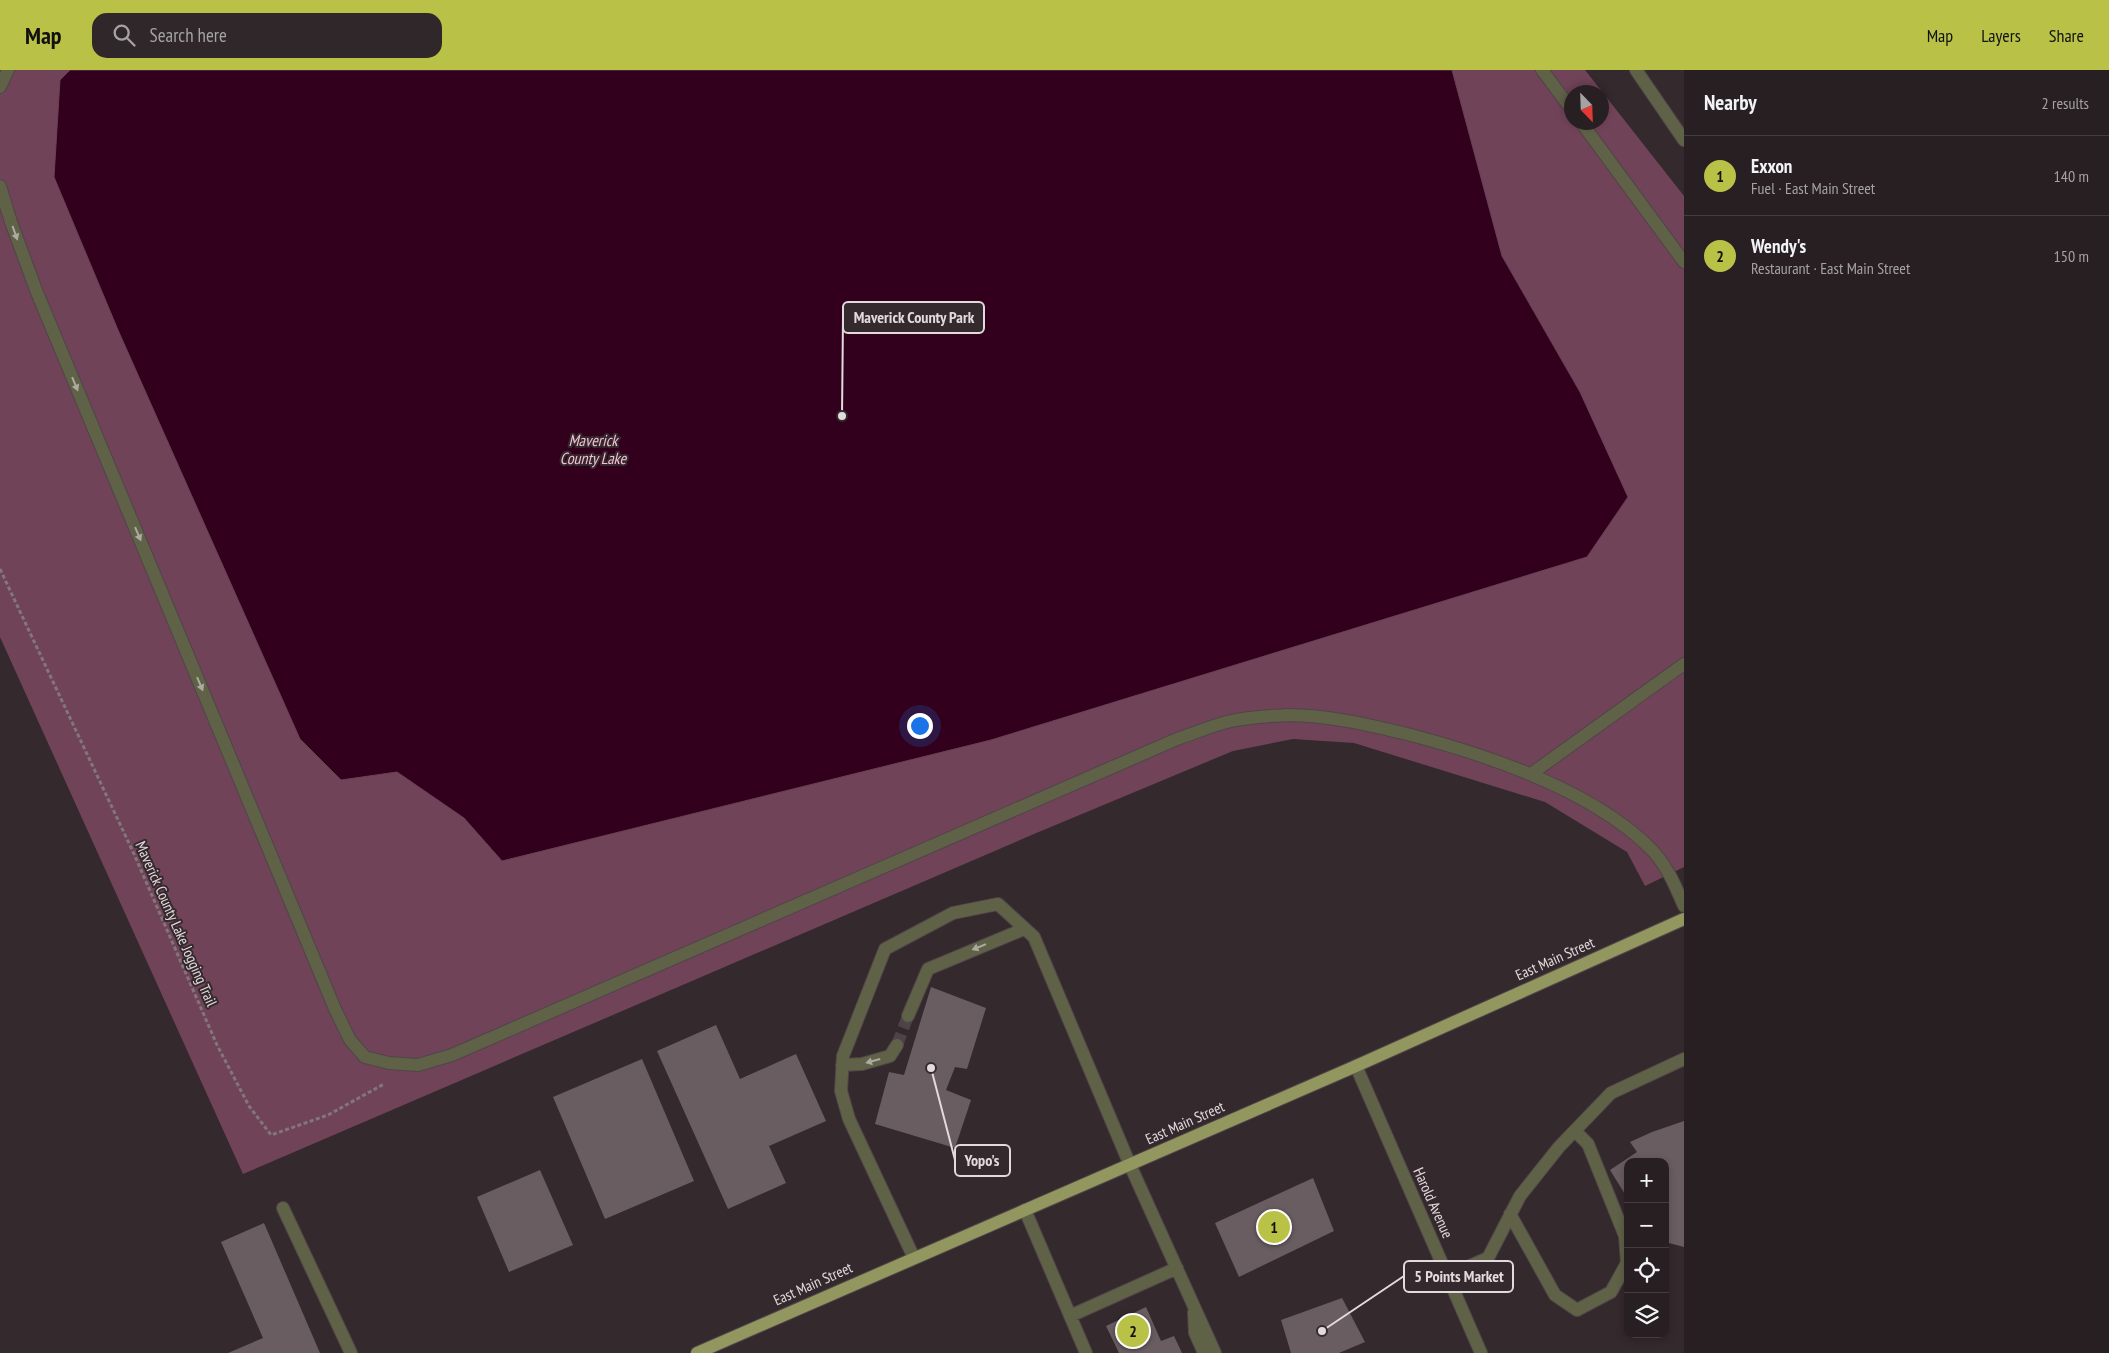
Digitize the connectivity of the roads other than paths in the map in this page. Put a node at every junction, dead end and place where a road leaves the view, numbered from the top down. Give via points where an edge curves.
1 (8, 70) edge
2 (1542, 70) edge
3 (1636, 70) edge
4 (0, 87) edge
5 (1564, 99) edge
6 (1587, 130) edge
7 (1684, 140) edge
8 (0, 186) edge
9 (1684, 262) edge
10 (1684, 664) edge
11 (1531, 774) junction
12 (1684, 906) edge
13 (1684, 919) edge
14 (1024, 929) junction
15 (908, 1016) tunnel mouth
16 (897, 1045) tunnel mouth
17 (1684, 1059) edge
18 (842, 1065) junction
19 (1356, 1066) junction
20 (1575, 1130) junction
21 (1130, 1165) junction
22 (283, 1208) dead end
23 (1025, 1210) junction
24 (1510, 1214) junction
25 (914, 1258) junction
26 (1177, 1268) junction
27 (1447, 1276) junction
28 (1194, 1307) junction
29 (1070, 1316) junction
30 (351, 1353) edge
31 (696, 1353) edge
32 (1086, 1353) edge
33 (1204, 1353) edge
34 (1216, 1353) edge
35 (1481, 1353) edge

1 - 4 street
2 - 5 street
3 - 7 street
6 - 9 street
8 -> 11 street via 36,290 328,990 350,1040 365,1057 418,1065 452,1055 1177,739 1231,721 1288,715 1360,722 1440,743
10 - 11 street
11 - 12 street via 1604,811 1632,832 1670,873
13 - 19 main road, East Main Street
14 -> 15 street via 928,969
14 - 18 street via 998,904 953,913 885,950
14 - 21 street via 1034,937
16 -> 18 street via 890,1056 862,1064
17 - 20 street via 1611,1093
18 - 25 street via 841,1091 849,1119
19 - 21 main road, East Main Street
19 - 27 street, Harold Avenue
20 - 24 street via 1520,1196
20 - 24 street via 1588,1144 1625,1236 1626,1263 1611,1292 1577,1310 1555,1295
21 - 23 main road, East Main Street
21 - 26 street
22 - 30 street
23 - 25 main road, East Main Street
23 - 29 street
24 - 27 street via 1488,1258
25 - 31 main road, East Main Street
26 - 28 street
26 - 29 street
27 - 35 street, Harold Avenue
28 - 33 street via 1195,1333
28 - 34 street
29 - 32 street

